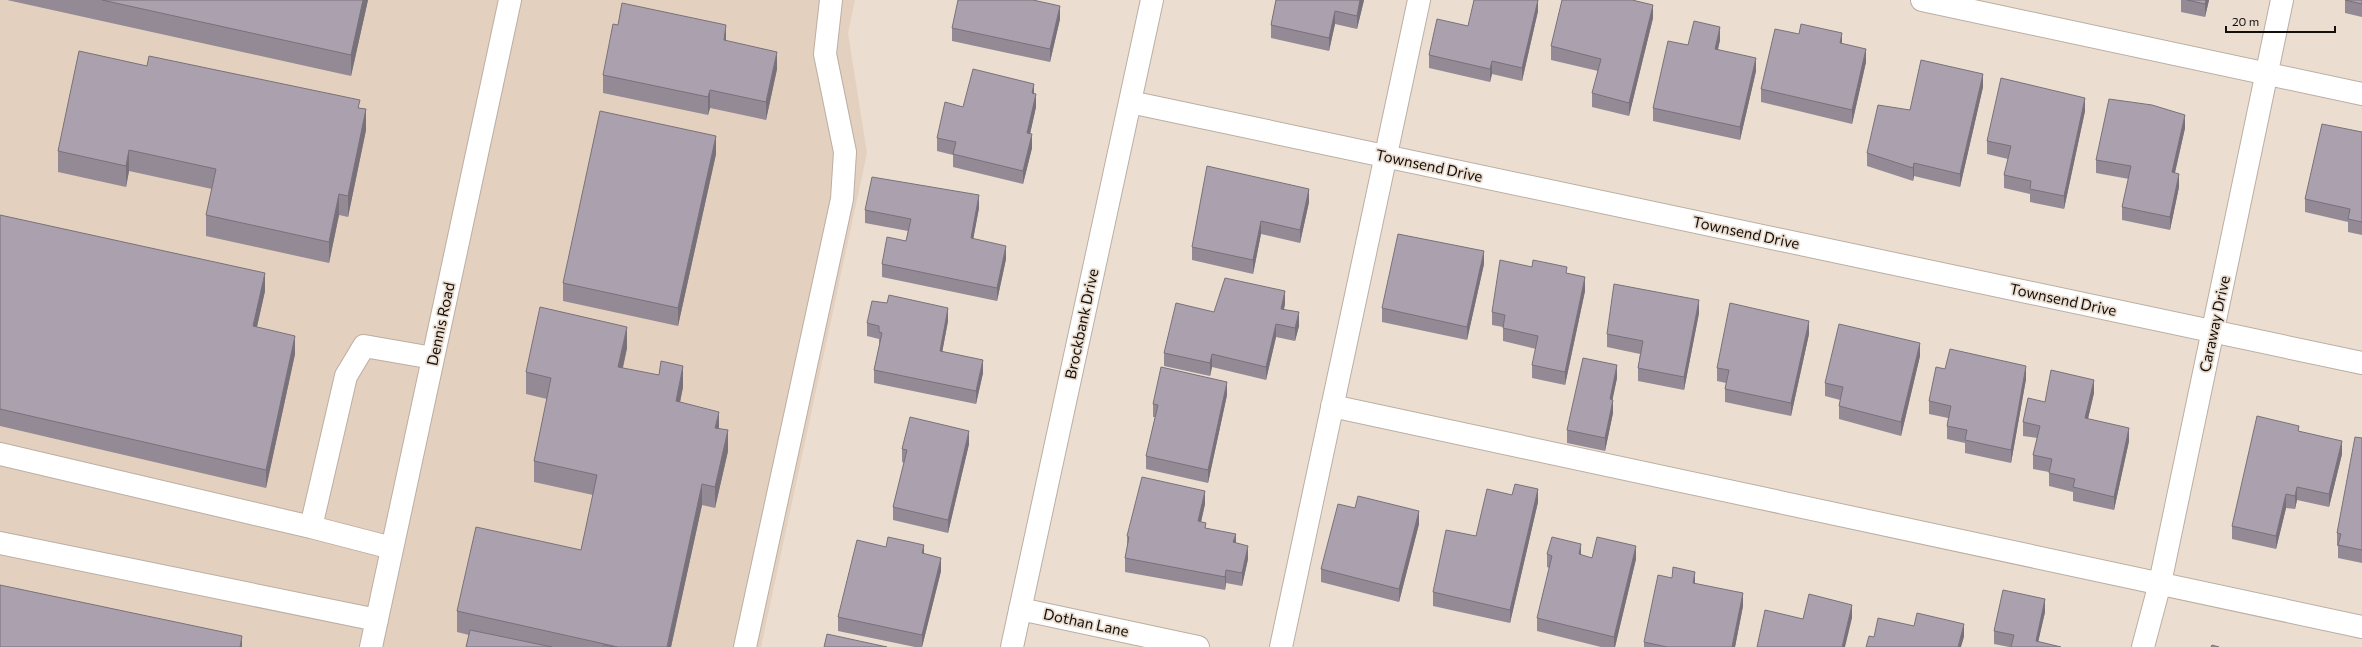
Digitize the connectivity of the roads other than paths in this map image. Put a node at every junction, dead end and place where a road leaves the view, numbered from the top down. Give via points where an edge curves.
1 (510, 0) edge
2 (831, 0) edge
3 (1152, 0) edge
4 (1419, 0) edge
5 (1922, 0) edge
6 (2282, 0) edge
7 (2267, 74) junction
8 (2362, 94) edge
9 (1130, 102) junction
10 (1385, 157) junction
11 (2213, 332) junction
12 (433, 358) junction
13 (2362, 363) edge
14 (1332, 406) junction
15 (0, 454) edge
16 (311, 527) junction
17 (0, 543) edge
18 (392, 548) junction
19 (2160, 583) junction
20 (1020, 609) junction
21 (377, 620) junction
22 (2362, 627) edge
23 (371, 647) edge
24 (745, 647) edge
25 (1012, 647) edge
26 (1198, 647) edge
27 (1281, 647) edge
28 (2143, 647) edge

1 - 12 street, Dennis Road
2 - 24 street via 825,54 844,152 842,199
3 - 9 street, Brockbank Drive
4 - 10 street
5 - 7 street
6 - 7 street, Caraway Drive
7 - 8 street
7 - 11 street, Caraway Drive
9 - 10 street, Townsend Drive
9 - 20 street, Brockbank Drive
10 - 11 street, Townsend Drive
10 - 14 street
11 - 13 street, Townsend Drive
11 - 19 street, Caraway Drive
12 - 16 street via 364,346 346,376
12 - 18 street, Dennis Road
14 - 19 street
14 - 27 street
15 - 16 street
16 - 18 street
17 - 21 street
18 - 21 street, Dennis Road
19 - 22 street
19 - 28 street, Caraway Drive
20 - 25 street, Brockbank Drive
20 - 26 street, Dothan Lane
21 - 23 street, Dennis Road

